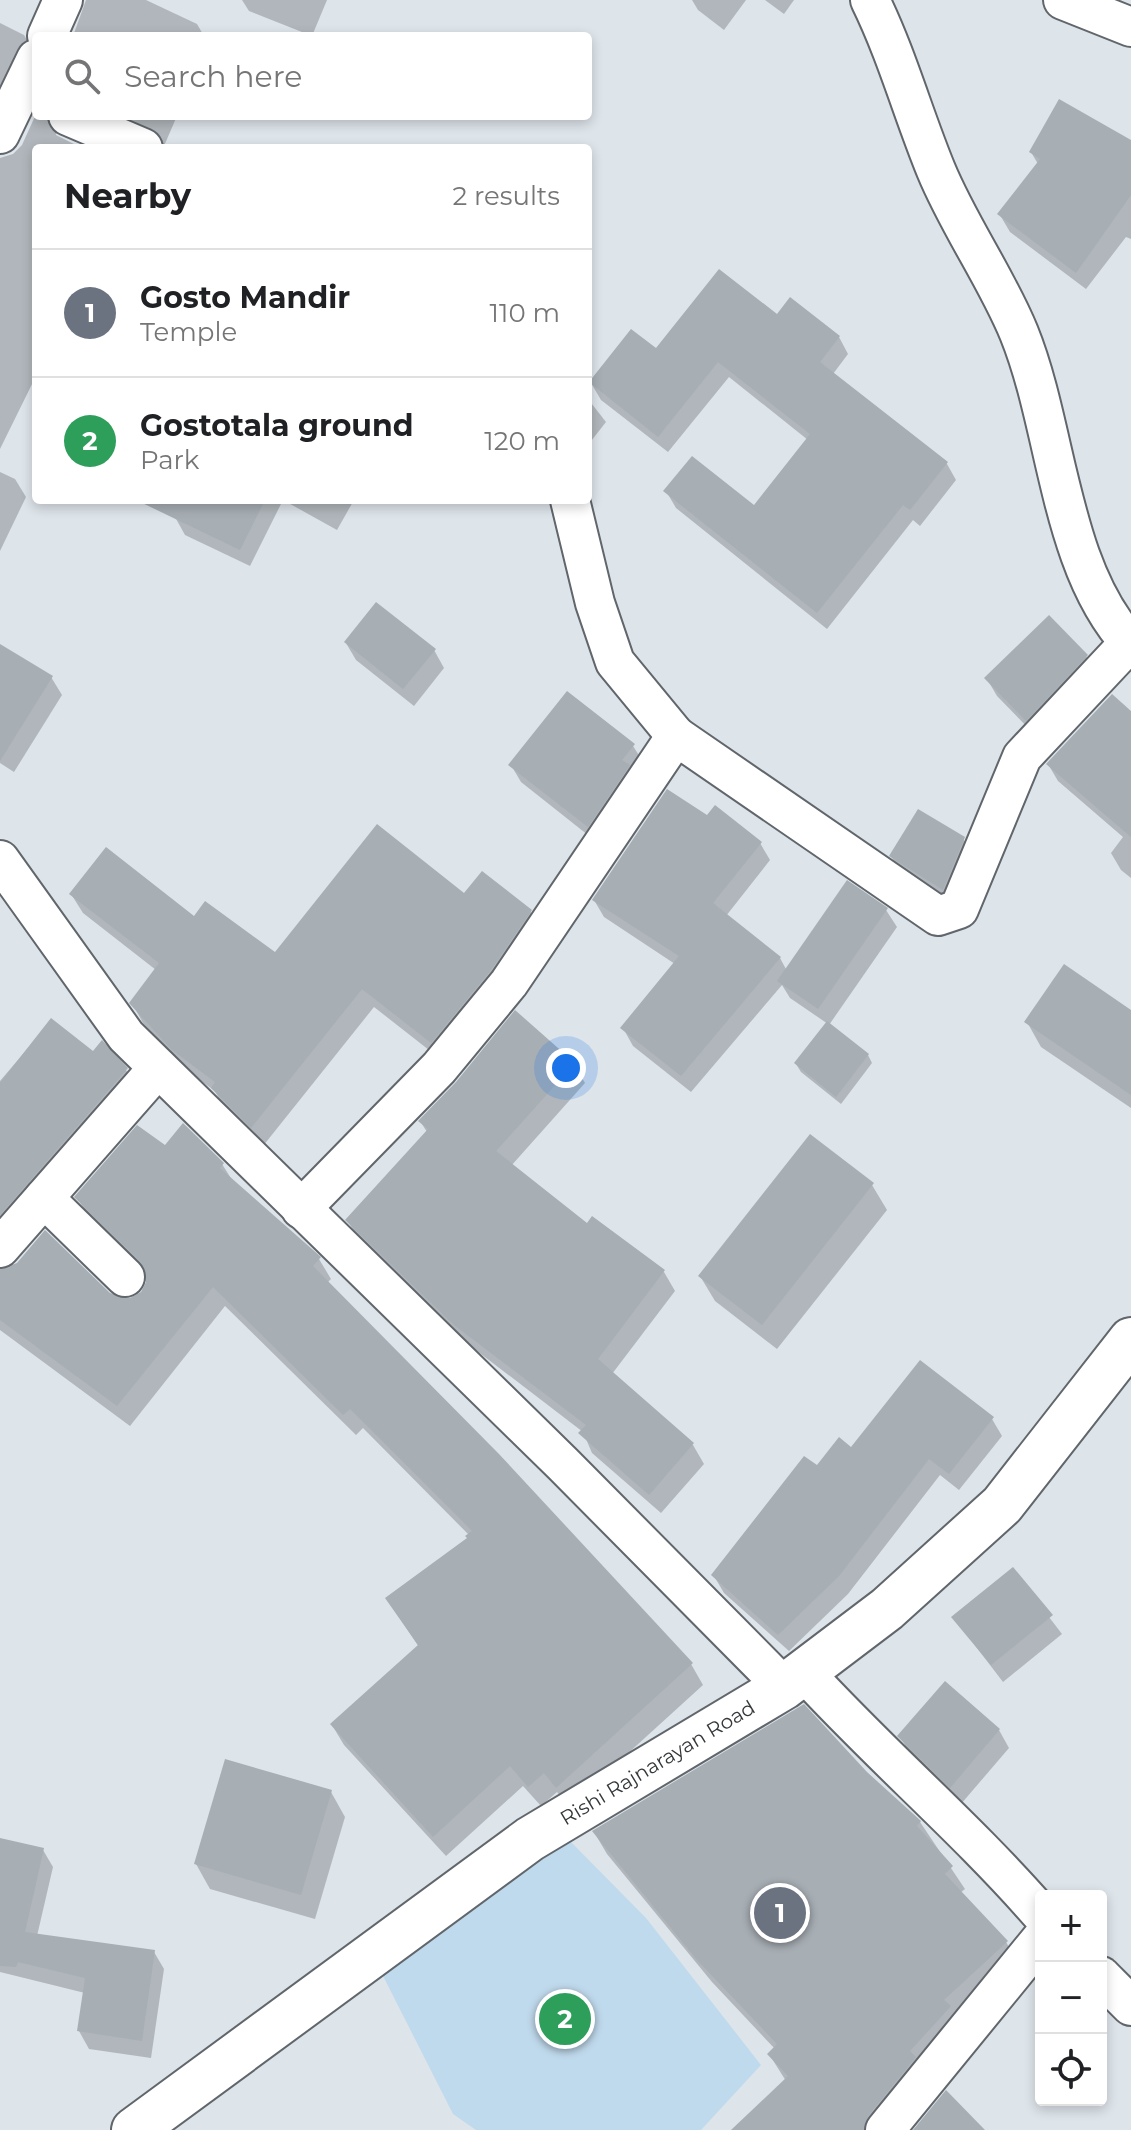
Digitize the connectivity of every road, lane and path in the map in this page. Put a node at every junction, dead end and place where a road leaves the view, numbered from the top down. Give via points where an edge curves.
1 (63, 0) edge
2 (870, 0) edge
3 (1063, 0) edge
4 (1131, 27) edge
5 (49, 32) edge
6 (28, 98) edge
7 (77, 120) edge
8 (0, 134) edge
9 (134, 144) edge
10 (571, 504) edge
11 (1130, 643) edge
12 (676, 736) junction
13 (0, 860) edge
14 (158, 1068) junction
15 (44, 1198) junction
16 (301, 1209) junction
17 (0, 1248) edge
18 (125, 1277) dead end
19 (1131, 1340) edge
20 (794, 1680) junction
21 (1035, 1907) edge
22 (1035, 1946) edge
23 (1107, 1982) edge
24 (1131, 2006) edge
25 (134, 2130) edge
26 (885, 2130) edge

1 - 5 street
2 - 11 street via 937,172 1018,332 1090,578 1107,616
3 - 4 street
6 - 8 street
7 - 9 street
10 - 12 street via 615,662
11 - 12 street via 1022,757 959,909 938,916
12 - 16 street via 509,983 439,1068
13 - 14 street via 126,1036
14 - 15 street
14 - 16 street
15 - 17 street
15 - 18 street
16 - 20 street
19 - 20 main road, Rishi Rajnarayan Road via 1002,1505 887,1609
20 - 21 street via 991,1856
20 - 25 main road, Rishi Rajnarayan Road via 530,1839
22 - 26 street
23 - 24 street

